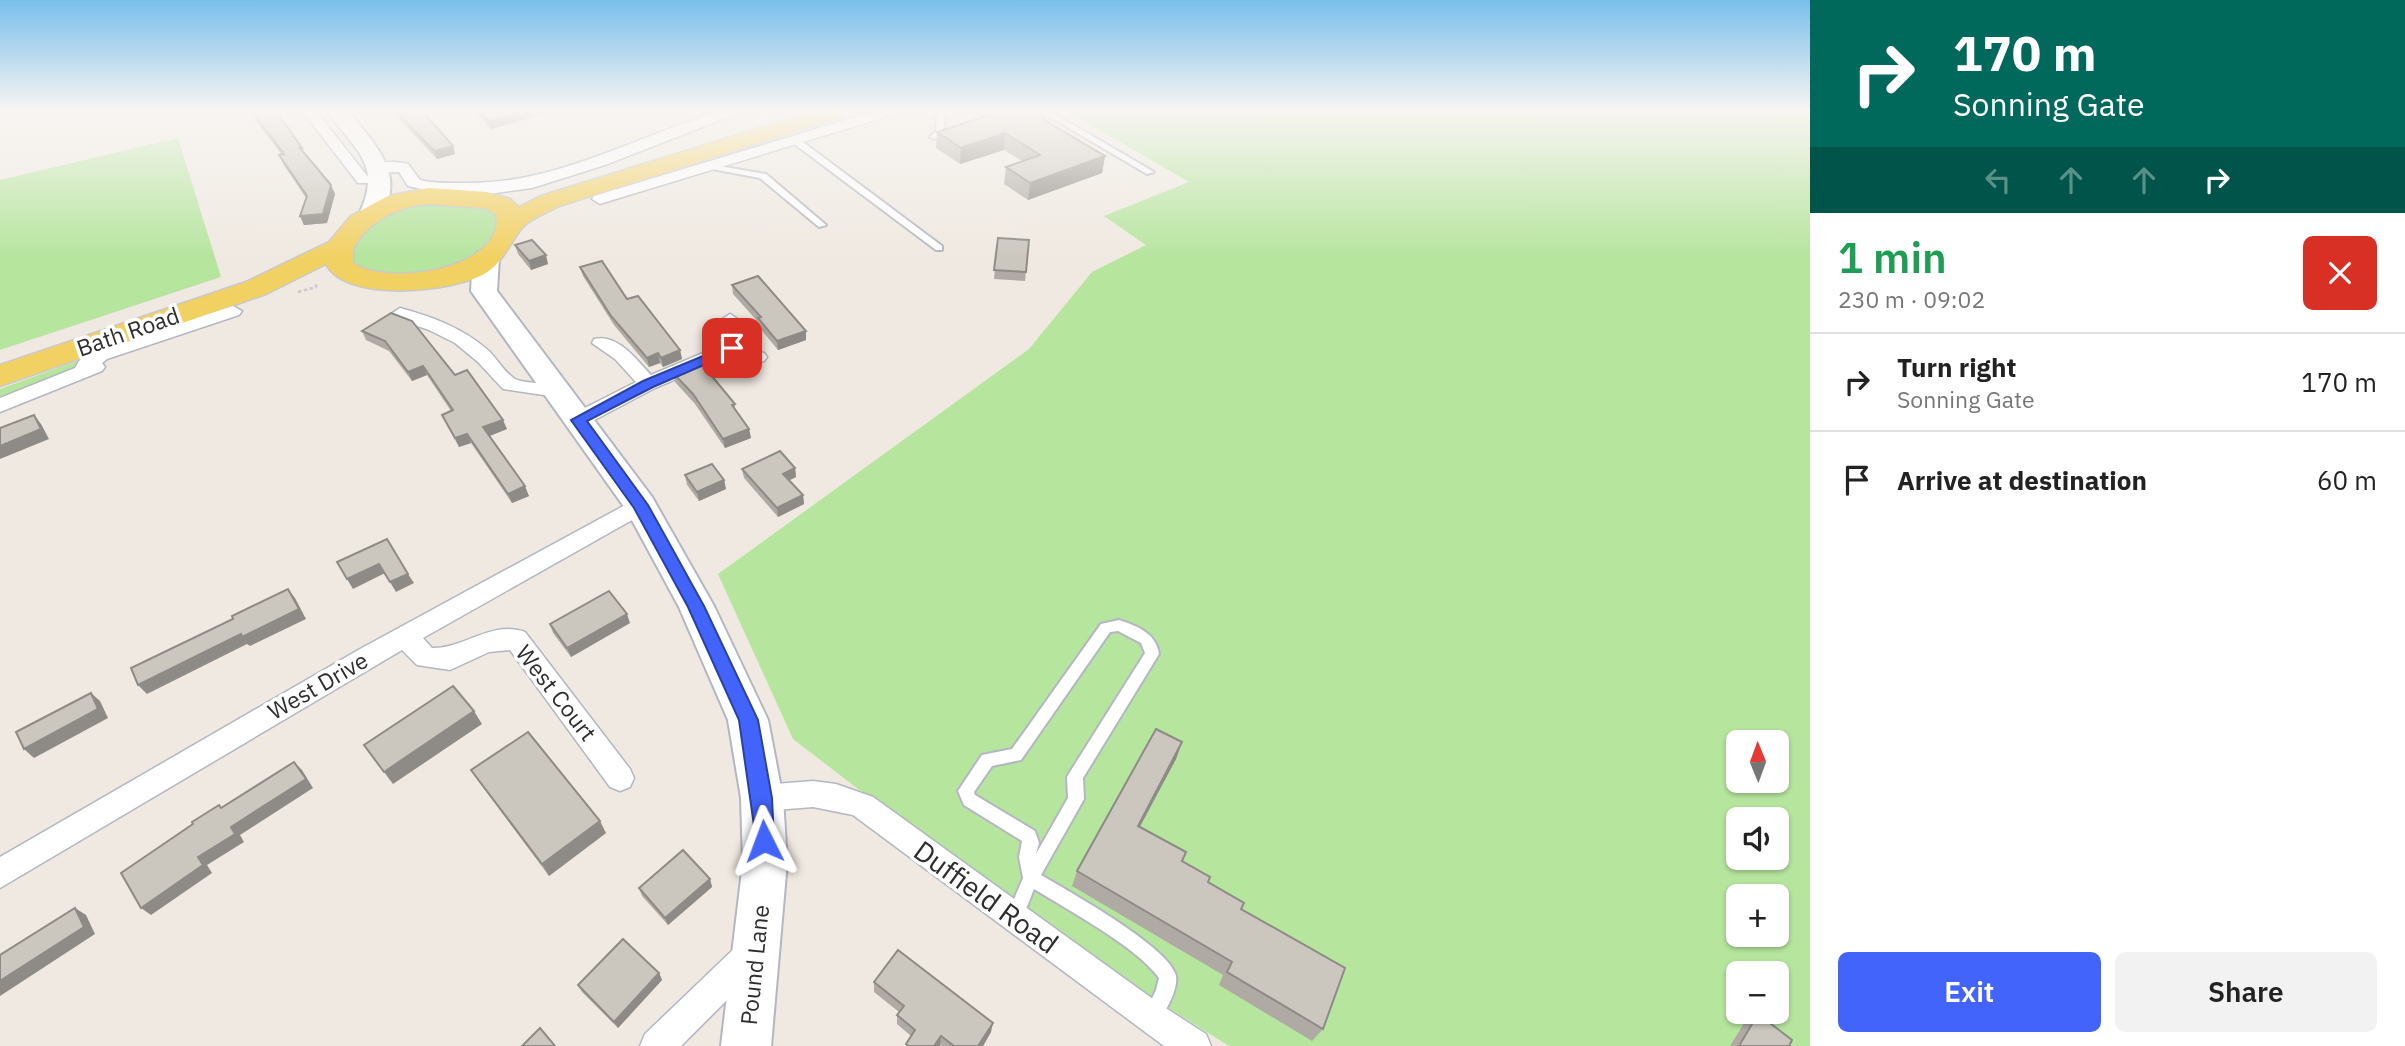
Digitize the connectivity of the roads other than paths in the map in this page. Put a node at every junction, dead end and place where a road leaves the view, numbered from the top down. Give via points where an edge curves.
1 (354, 161) edge
2 (354, 161) edge
3 (367, 161) edge
4 (605, 161) edge
5 (643, 161) edge
6 (664, 161) edge
7 (716, 161) edge
8 (822, 161) edge
9 (1131, 161) edge
10 (710, 166) junction
11 (372, 169) junction
12 (1150, 172) dead end
13 (429, 196) junction
14 (475, 198) junction
15 (600, 199) dead end
16 (372, 212) junction
17 (511, 222) junction
18 (822, 225) dead end
19 (338, 248) junction
20 (939, 248) dead end
21 (485, 274) junction
22 (353, 275) junction
23 (256, 288) junction
24 (233, 310) dead end
25 (400, 314) edge
26 (730, 320) dead end
27 (635, 339) edge
28 (601, 343) dead end
29 (151, 347) dead end
30 (732, 348) junction
31 (622, 355) junction
32 (757, 357) dead end
33 (82, 372) junction
34 (0, 376) edge
35 (648, 384) junction
36 (622, 397) junction
37 (0, 405) edge
38 (568, 405) junction
39 (643, 407) dead end
40 (640, 505) junction
41 (405, 636) junction
42 (620, 778) dead end
43 (762, 798) junction
44 (0, 873) edge
45 (1031, 878) junction
46 (1014, 918) junction
47 (756, 949) junction
48 (1152, 1018) junction
49 (657, 1046) edge
50 (746, 1046) edge
51 (1194, 1046) edge

1 - 11 street
2 - 11 street
3 - 11 street
4 - 11 street via 522,187 488,190 414,183 402,166
5 - 14 main road via 545,189
6 - 17 main road via 550,201
7 - 10 street
8 - 20 lane
9 - 12 lane
10 - 15 street
10 - 18 lane via 763,176
11 - 13 street via 404,191
11 - 16 street via 379,194
13 - 14 main road
13 - 16 main road via 396,201
14 - 17 main road via 505,207
16 - 19 main road
17 - 21 main road
19 - 22 main road via 340,265
19 - 23 main road, Bath Road
21 - 22 main road via 469,270 429,281
21 - 38 street, Pound Lane
22 - 23 main road, Bath Road
23 - 34 main road, Bath Road
24 - 33 street via 100,355
25 - 38 street via 441,326 480,350 510,385
26 - 30 street
27 - 31 street
28 - 31 street
29 - 33 street
30 - 32 street
30 - 35 street
31 - 35 street
33 - 37 street
35 - 36 street
36 - 38 street
36 - 39 street
38 - 40 street, Pound Lane
40 - 41 street, West Drive
40 - 43 street, Pound Lane via 696,606 748,720
41 - 42 street, West Court via 426,658 450,659 485,642 516,639
41 - 44 street, West Drive
43 - 46 street, Duffield Road via 835,795 863,806
43 - 47 street, Pound Lane via 765,862
45 - 45 lane via 1030,836 969,800 966,791 987,760 1016,755 1106,628 1119,625 1145,637 1152,654 1075,777 1076,799
45 - 46 lane
45 - 48 lane via 1160,965 1167,981
46 - 48 street, Duffield Road
47 - 49 street
47 - 50 street, Pound Lane
48 - 51 street, Duffield Road

